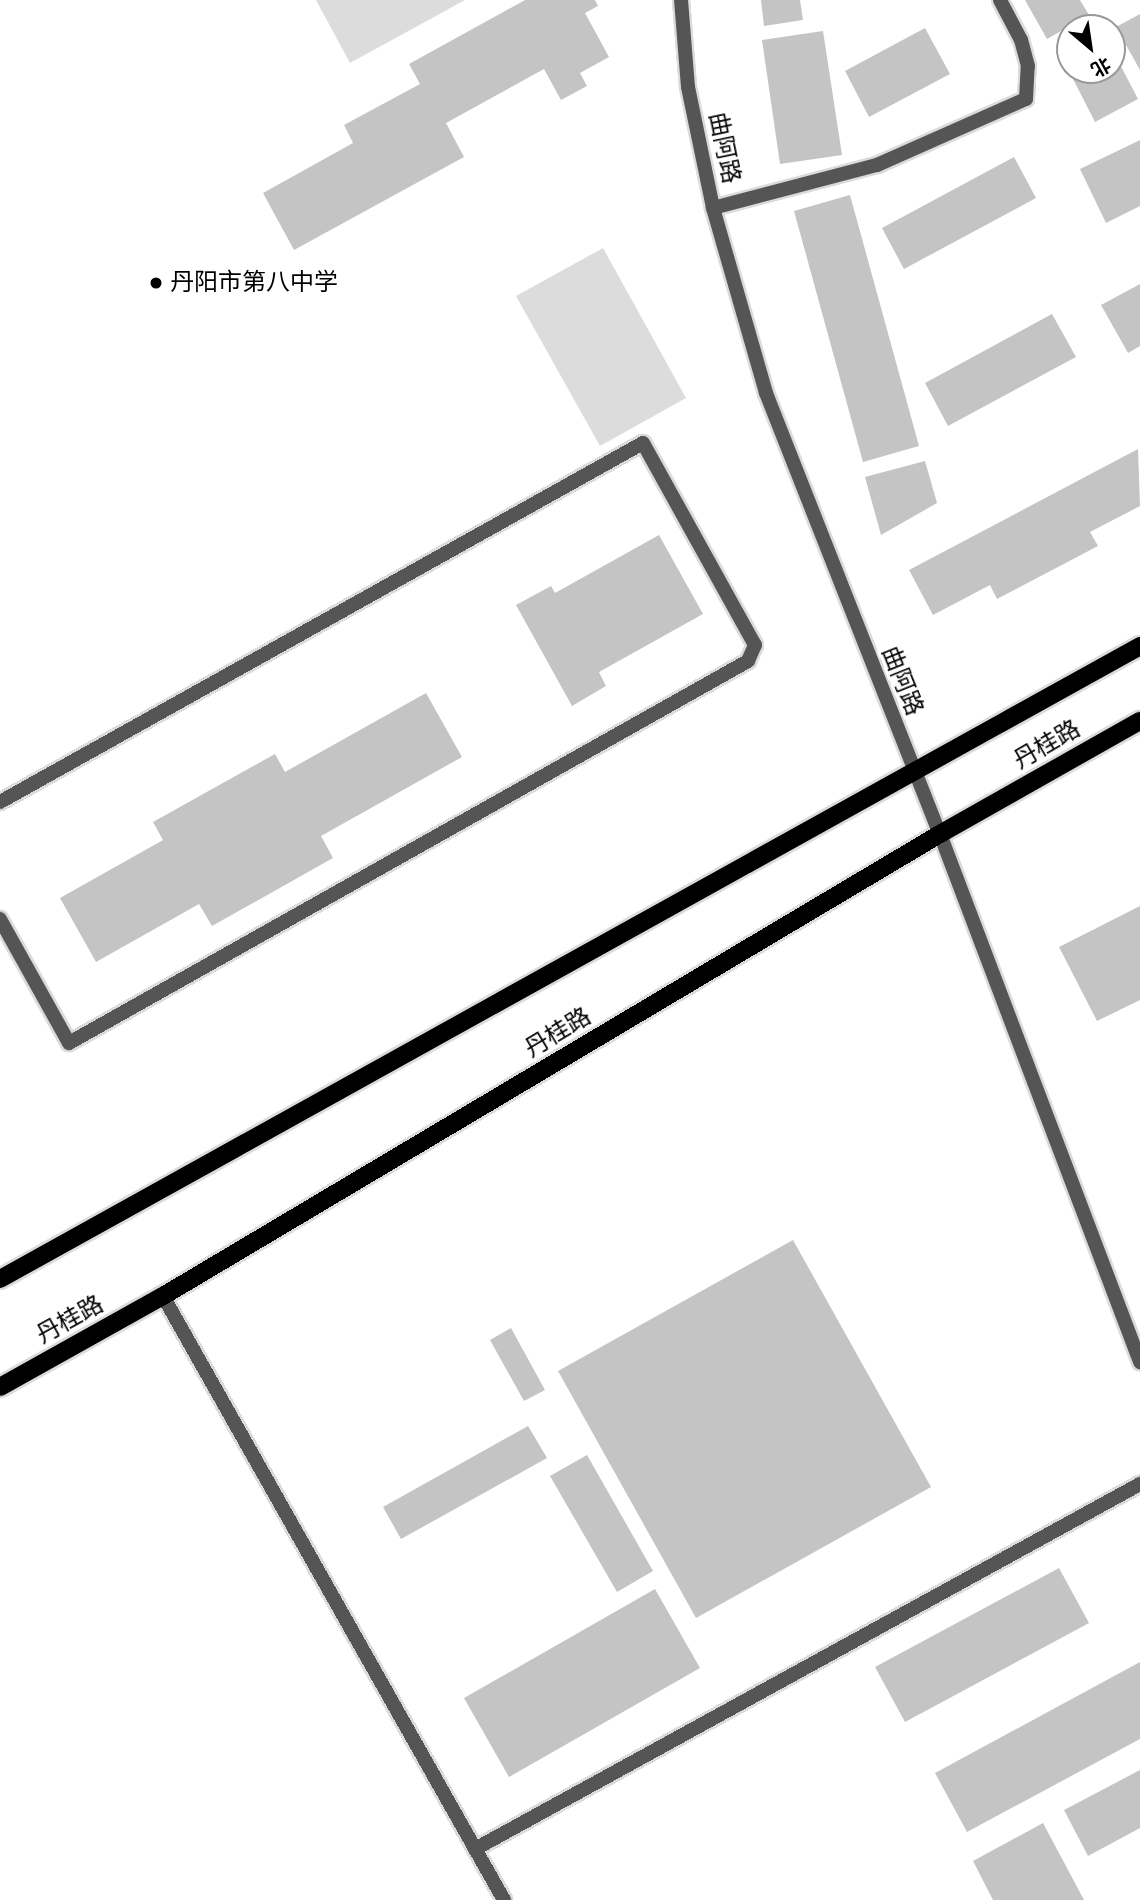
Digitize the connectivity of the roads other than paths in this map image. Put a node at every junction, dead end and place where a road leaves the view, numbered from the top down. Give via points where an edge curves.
1 (681, 0) edge
2 (1000, 0) edge
3 (713, 208) junction
4 (1140, 646) edge
5 (1140, 721) edge
6 (915, 773) junction
7 (0, 802) edge
8 (940, 834) junction
9 (0, 919) edge
10 (0, 1279) edge
11 (163, 1296) junction
12 (1140, 1362) edge
13 (0, 1387) edge
14 (1140, 1485) edge
15 (475, 1849) junction
16 (504, 1900) edge

1 - 3 street, 曲阿路 via 688,87
2 - 3 street via 1021,40 1028,66 1026,99 877,165
3 - 6 street, 曲阿路 via 766,393
4 - 6 main road, 丹桂路
5 - 8 main road, 丹桂路
6 - 8 street, 曲阿路
6 - 10 main road, 丹桂路
7 - 9 street via 643,443 755,645 748,661 69,1042
8 - 11 main road, 丹桂路
8 - 12 street, 曲阿路
11 - 13 main road, 丹桂路
11 - 15 street
14 - 15 street
15 - 16 street

